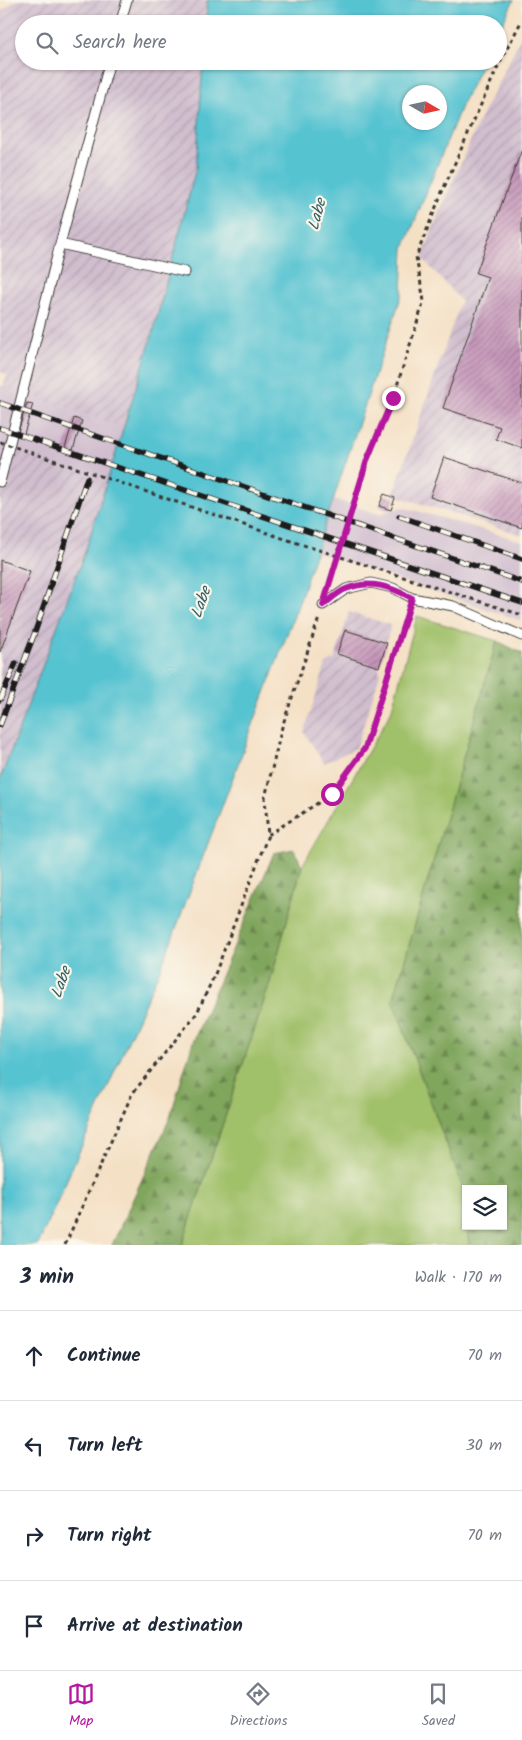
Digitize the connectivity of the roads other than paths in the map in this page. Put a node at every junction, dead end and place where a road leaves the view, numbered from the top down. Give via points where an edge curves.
1 (127, 0) edge
2 (123, 15) edge
3 (108, 70) edge
4 (60, 244) junction
5 (185, 272) dead end
6 (0, 482) edge
7 (323, 605) road end
8 (522, 636) edge

1 - 2 lane
3 - 4 lane
4 - 5 lane
4 - 6 lane
7 - 8 lane via 346,589 371,583 393,588 412,598 453,606

